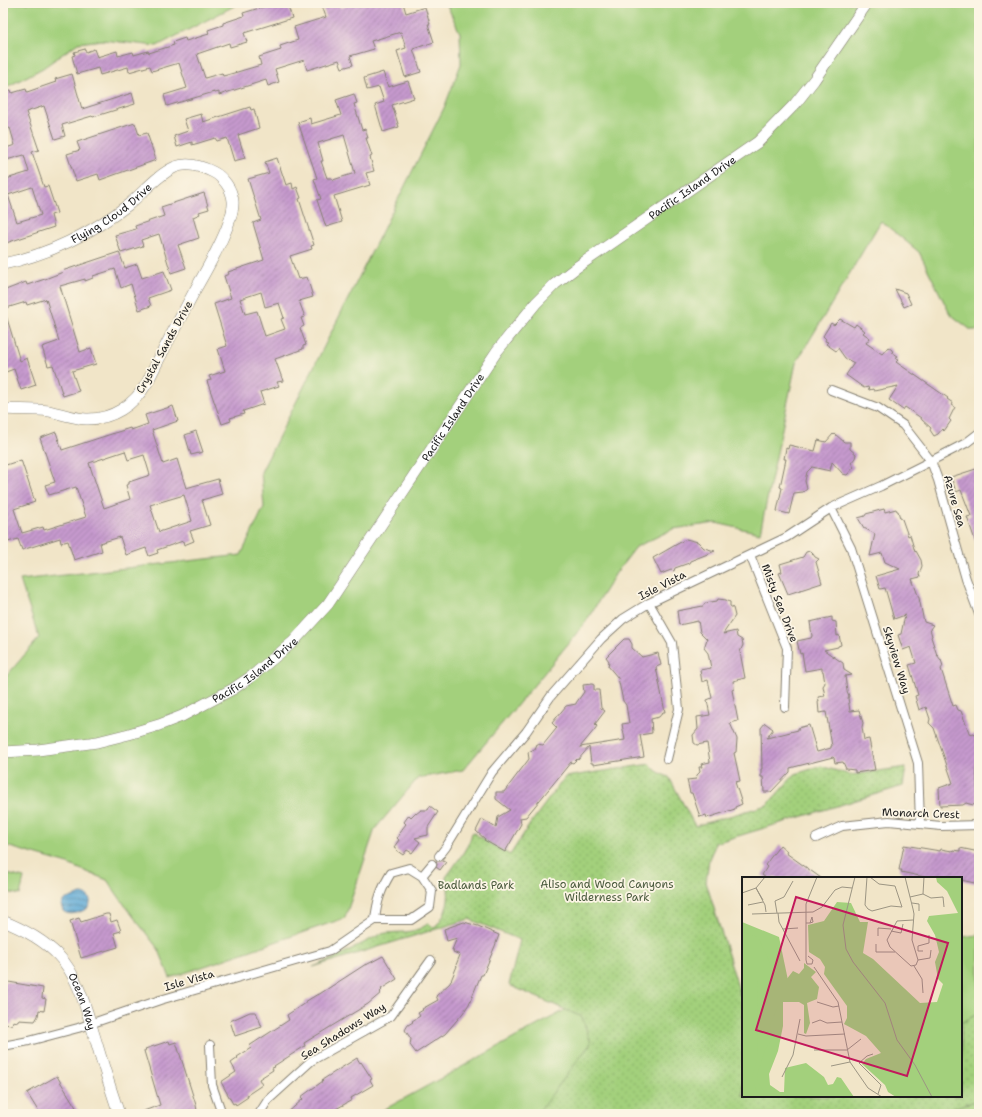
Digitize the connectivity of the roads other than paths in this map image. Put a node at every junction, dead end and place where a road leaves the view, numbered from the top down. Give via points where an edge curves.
1 (867, 3) edge
2 (215, 172) joint
3 (3, 264) edge
4 (831, 390) dead end
5 (3, 409) edge
6 (979, 433) edge
7 (931, 461) junction
8 (831, 508) junction
9 (750, 555) junction
10 (649, 603) junction
11 (979, 614) edge
12 (786, 707) dead end
13 (3, 752) edge
14 (667, 759) dead end
15 (920, 824) junction
16 (979, 825) edge
17 (816, 838) dead end
18 (439, 856) dead end
19 (432, 864) dead end
20 (422, 876) junction
21 (375, 920) junction
22 (3, 921) edge
23 (431, 960) dead end
24 (91, 1023) junction
25 (210, 1044) dead end
26 (3, 1046) edge
27 (119, 1114) edge
28 (222, 1114) edge
29 (259, 1114) edge

1 - 13 main road, Pacific Island Drive via 796,104 758,142 577,267 536,303 497,351 328,604 292,642 233,689 159,725 97,742
2 - 3 main road, Flying Cloud Drive via 201,166 186,165 175,168 163,174 116,213 86,233 54,248
2 - 5 main road, Crystal Sands Drive via 230,190 233,201 232,213 222,240 141,393 119,411 87,419 48,411
4 - 7 street, Azure Sea via 878,408 903,425
6 - 7 street, Isle Vista via 966,443
7 - 8 street, Isle Vista
7 - 11 street, Azure Sea
8 - 9 street, Isle Vista via 787,537
8 - 15 street, Skyview Way via 851,548 918,763
9 - 10 street, Isle Vista
9 - 12 street, Misty Sea Drive via 787,648
10 - 14 street via 672,643 679,709
10 - 18 street, Isle Vista via 623,619 551,696 526,732 492,772
15 - 16 street, Monarch Crest
15 - 17 street, Monarch Crest via 889,821 842,826
19 - 20 street
20 - 21 street via 409,868 392,873 382,888
20 - 21 street via 432,891 430,907 411,920
21 - 24 street, Isle Vista via 330,951 160,1000
22 - 24 main road, Ocean Way via 41,940 58,955 72,973
23 - 29 street, Sea Shadows Way via 391,1016 311,1061 268,1100
24 - 26 street, Isle Vista
24 - 27 main road, Ocean Way
25 - 28 street via 212,1085

